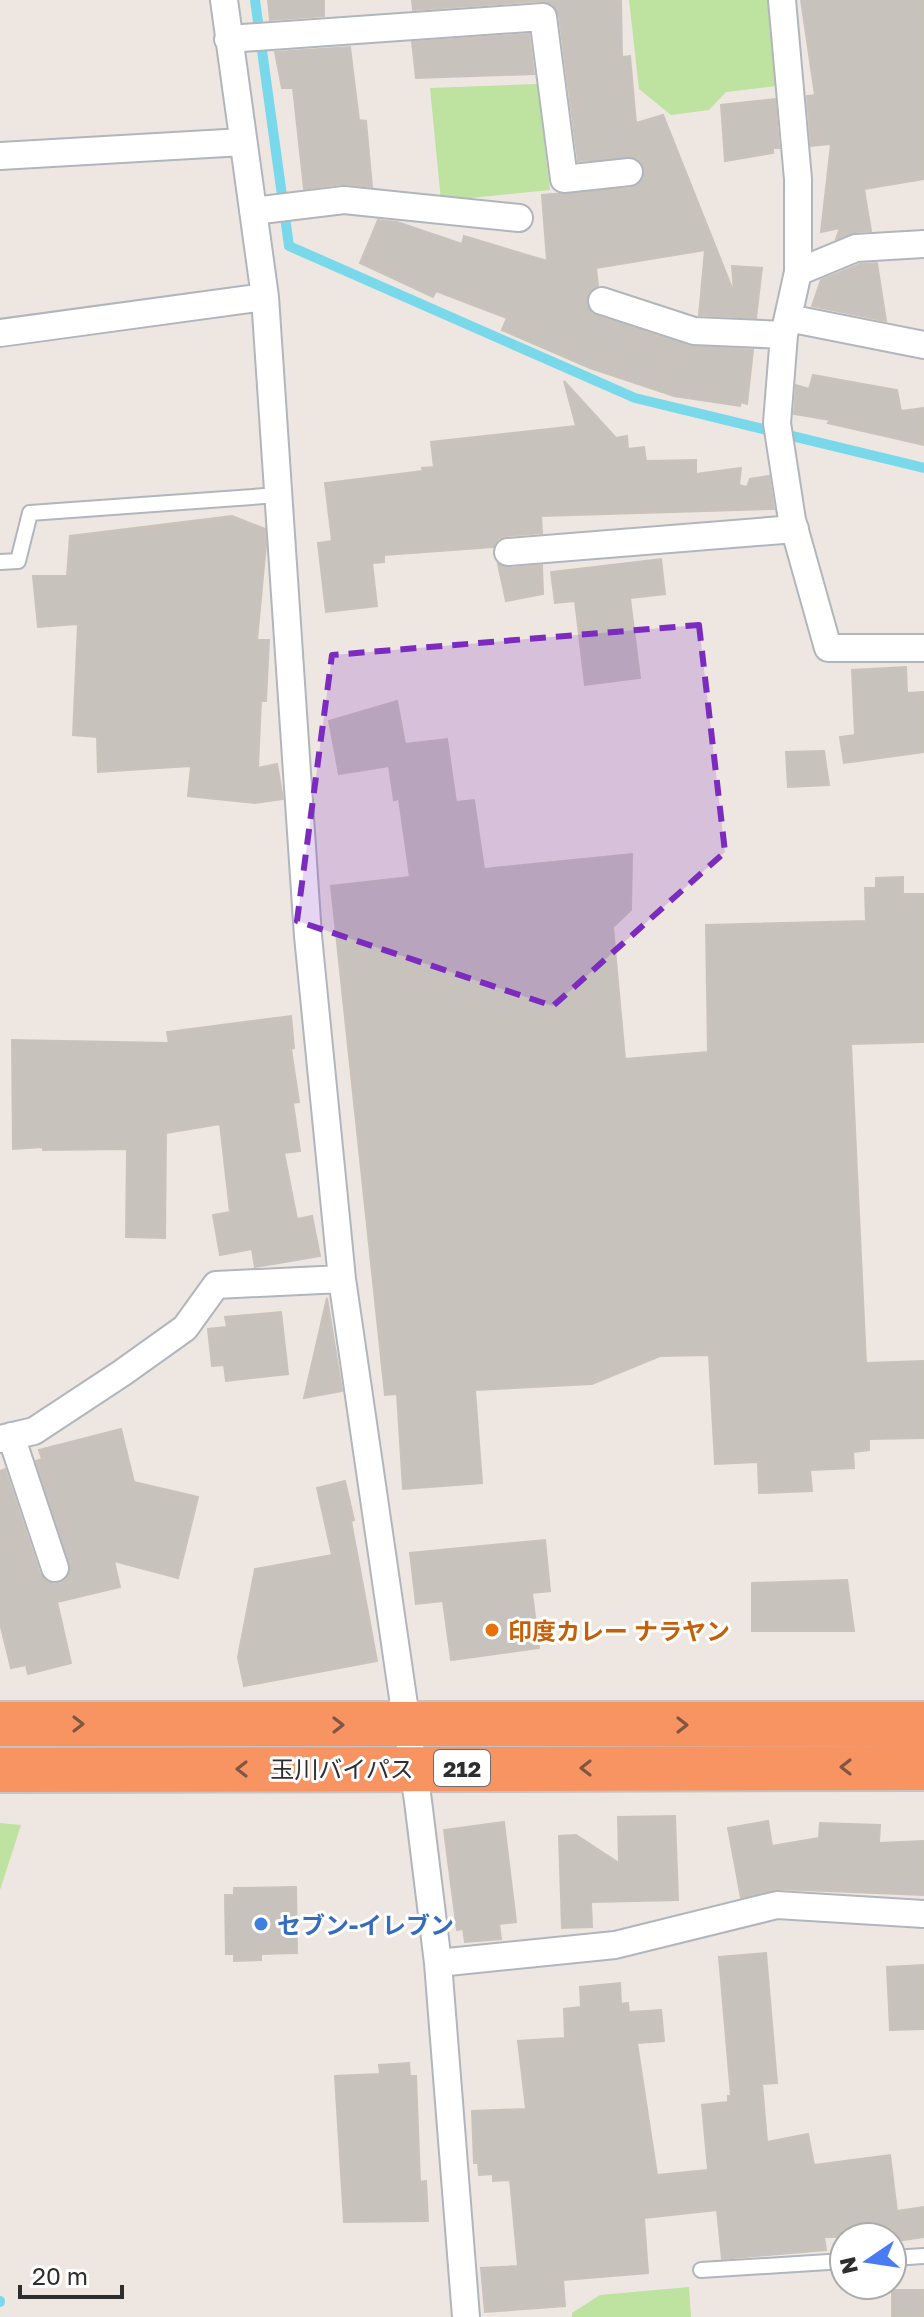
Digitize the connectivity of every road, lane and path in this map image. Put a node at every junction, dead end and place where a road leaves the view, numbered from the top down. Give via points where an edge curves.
1 (224, 0) edge
2 (782, 0) edge
3 (228, 39) junction
4 (243, 142) junction
5 (0, 156) edge
6 (629, 172) dead end
7 (257, 210) junction
8 (519, 218) dead end
9 (924, 244) edge
10 (798, 272) junction
11 (265, 297) junction
12 (602, 301) dead end
13 (786, 327) junction
14 (0, 333) edge
15 (924, 345) edge
16 (279, 495) junction
17 (795, 529) junction
18 (508, 552) dead end
19 (0, 562) edge
20 (924, 648) edge
21 (342, 1279) junction
22 (6, 1438) edge
23 (55, 1568) dead end
24 (0, 1724) edge
25 (924, 1724) edge
26 (407, 1725) junction
27 (745, 1746) junction
28 (413, 1768) junction
29 (924, 1768) edge
30 (0, 1770) edge
31 (924, 1914) edge
32 (438, 1963) junction
33 (828, 2262) edge
34 (701, 2270) dead end
35 (466, 2317) edge

1 - 3 street
2 - 10 street via 798,179
3 - 4 street
3 - 6 street via 543,17 564,179
4 - 5 street
4 - 7 street
7 - 8 street via 344,200
7 - 11 street
9 - 10 street via 856,248
10 - 13 street
11 - 14 street
11 - 16 street
12 - 13 street via 694,331
13 - 15 street
13 - 17 street via 780,434
16 - 19 lane via 30,513 18,561
16 - 21 street via 308,936
17 - 18 street
17 - 20 street via 828,648
21 - 22 street via 216,1285 185,1328 34,1431
21 - 26 street
22 - 23 street
24 -> 26 highway, 玉川バイパス / 212
25 - 27 highway, 玉川バイパス / 212
26 -> 27 highway, 玉川バイパス / 212
26 - 28 street
27 -> 28 highway, 玉川バイパス / 212
29 -> 27 highway, 玉川バイパス / 212
28 -> 30 highway, 玉川バイパス / 212
28 - 32 street
31 - 32 street via 777,1905 615,1945
32 - 35 street
33 - 34 lane

